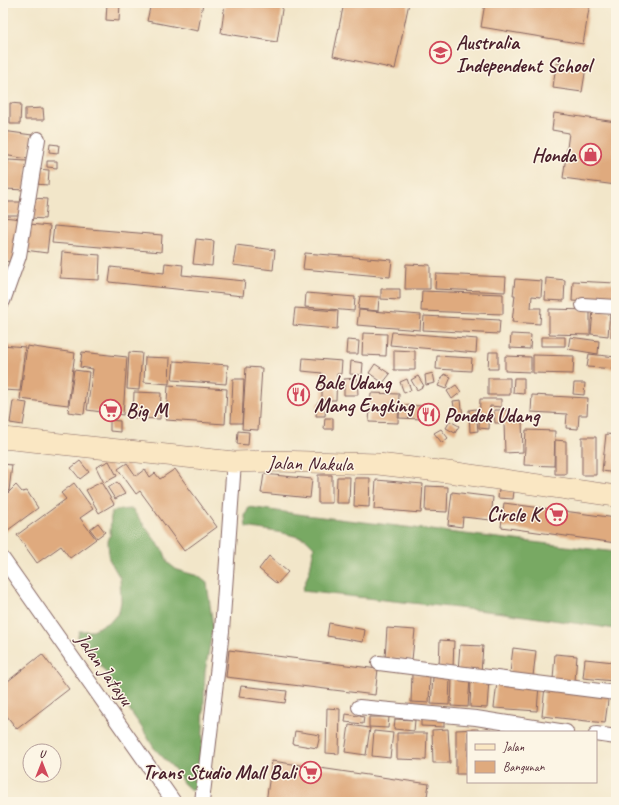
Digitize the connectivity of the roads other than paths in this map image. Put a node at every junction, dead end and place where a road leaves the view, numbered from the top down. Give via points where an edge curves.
1 (38, 139) dead end
2 (3, 301) edge
3 (583, 305) dead end
4 (616, 307) edge
5 (3, 438) edge
6 (234, 462) junction
7 (616, 496) edge
8 (3, 559) edge
9 (379, 663) dead end
10 (616, 693) edge
11 (359, 707) dead end
12 (560, 731) edge
13 (597, 734) edge
14 (616, 737) edge
15 (174, 802) edge
16 (202, 802) edge

1 - 2 street via 19,256
3 - 4 street
5 - 6 main road, Jalan Nakula
6 - 7 main road, Jalan Nakula via 378,464 456,472
6 - 16 street via 222,631
8 - 15 street, Jalan Jatayu
9 - 10 street
11 - 12 street via 476,718
13 - 14 street

